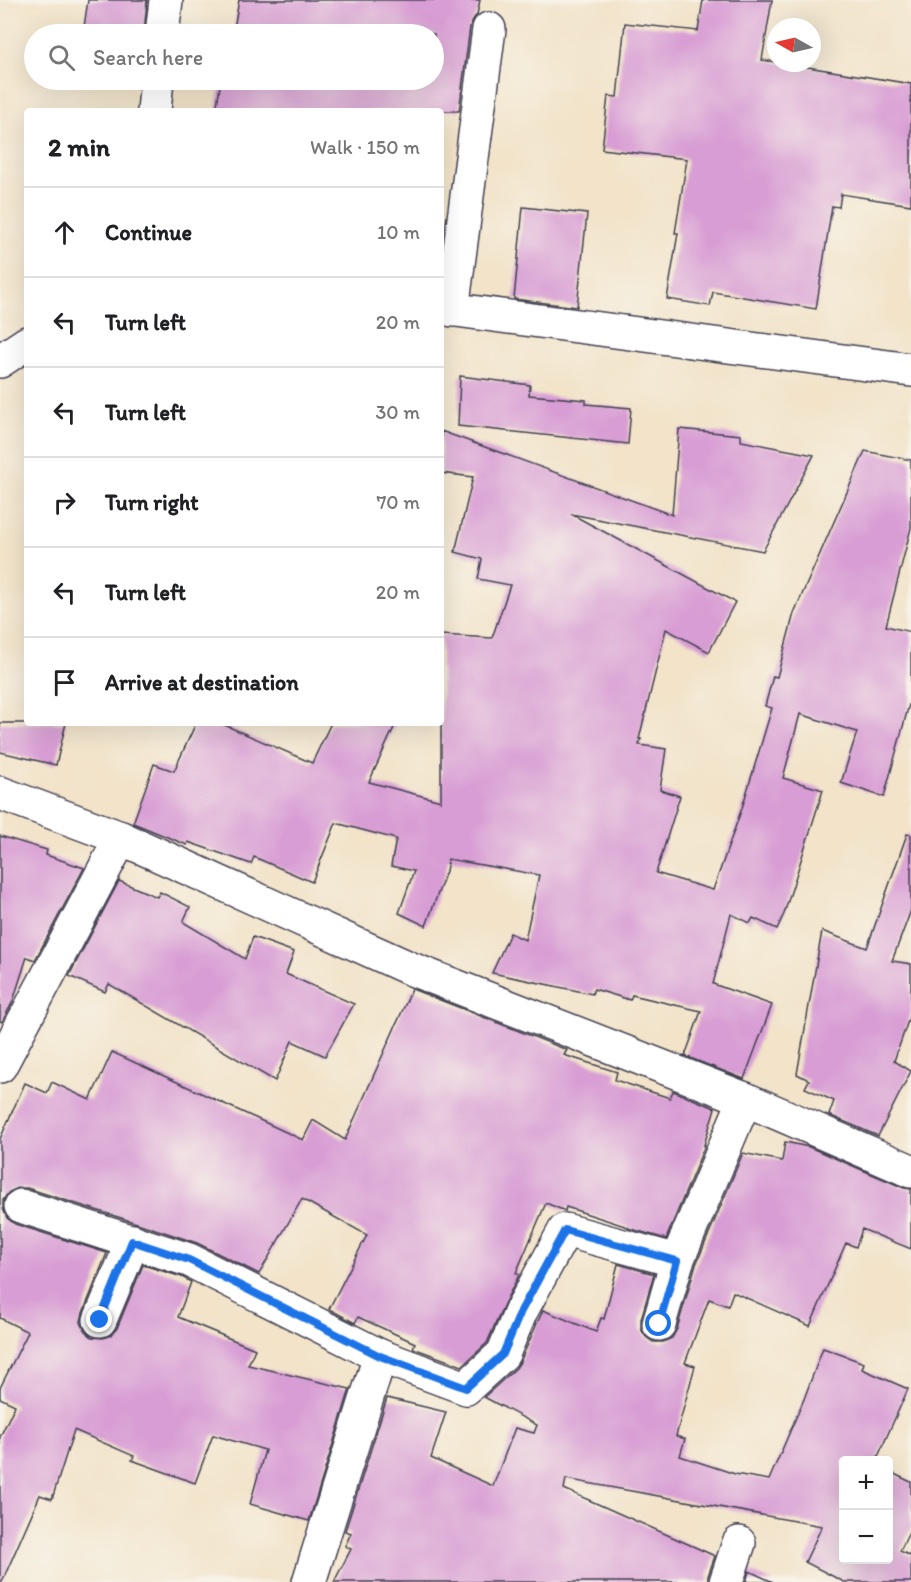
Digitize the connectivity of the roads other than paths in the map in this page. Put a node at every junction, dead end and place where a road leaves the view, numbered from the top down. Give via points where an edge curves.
1 (166, 0) edge
2 (163, 24) edge
3 (489, 29) dead end
4 (156, 90) edge
5 (154, 108) edge
6 (447, 309) edge
7 (24, 345) edge
8 (0, 361) edge
9 (911, 370) edge
10 (0, 793) edge
11 (121, 838) junction
12 (0, 1066) edge
13 (745, 1100) junction
14 (911, 1172) edge
15 (21, 1206) dead end
16 (132, 1241) junction
17 (677, 1261) junction
18 (100, 1320) dead end
19 (659, 1324) dead end
20 (380, 1356) junction
21 (740, 1543) dead end
22 (309, 1582) edge
23 (726, 1582) edge

1 - 2 street
3 - 6 street
4 - 5 street
6 - 9 street
7 - 8 street
10 - 11 street
11 - 12 street
11 - 13 street via 410,968
13 - 14 street
13 - 17 street
15 - 16 street
16 - 18 street
16 - 20 street via 189,1260
17 - 19 street
17 - 20 street via 565,1230 521,1311 503,1354 466,1388
20 - 22 street
21 - 23 street

